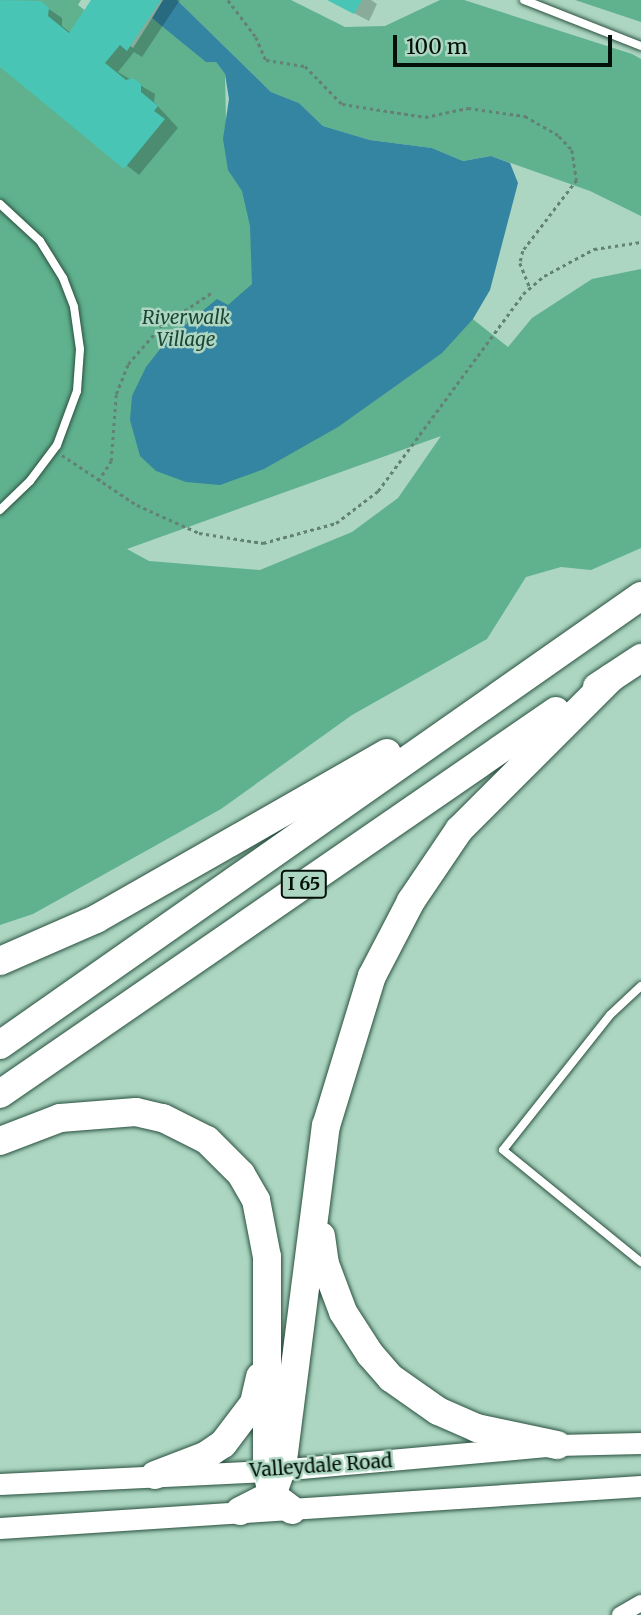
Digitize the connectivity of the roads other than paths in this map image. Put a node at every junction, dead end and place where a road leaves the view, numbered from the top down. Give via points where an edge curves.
1 (524, 0) edge
2 (641, 46) edge
3 (0, 204) edge
4 (0, 510) edge
5 (641, 596) edge
6 (641, 658) edge
7 (611, 678) junction
8 (492, 699) junction
9 (0, 961) edge
10 (641, 986) edge
11 (0, 1045) edge
12 (0, 1094) edge
13 (0, 1141) edge
14 (316, 1218) junction
15 (641, 1262) edge
16 (265, 1365) junction
17 (641, 1443) edge
18 (557, 1446) junction
19 (155, 1475) junction
20 (0, 1484) edge
21 (278, 1486) junction
22 (641, 1486) edge
23 (240, 1511) joint
24 (0, 1528) edge
25 (641, 1603) edge
26 (620, 1615) edge

1 - 2 lane
3 - 4 lane via 49,252 77,320 77,391 54,449
5 - 8 highway, I 65
6 - 7 highway, I 65
7 - 12 highway, I 65
7 - 14 highway via 477,808 392,933 359,1010 337,1081
8 - 9 highway via 96,919
8 - 11 highway, I 65
10 - 15 lane via 610,1015 503,1150
13 - 16 highway via 60,1118 110,1111 163,1118 207,1140 241,1174 263,1226
14 - 18 highway via 336,1297 370,1354 391,1378 438,1411 477,1428
14 - 21 highway
16 - 19 highway via 254,1403 223,1444
16 - 21 highway
17 - 18 main road, Valleydale Road
18 - 21 main road, Valleydale Road
19 - 20 main road, Valleydale Road
19 - 21 main road, Valleydale Road
21 - 22 main road, Valleydale Road
21 - 23 highway
23 - 24 main road
25 - 26 street

